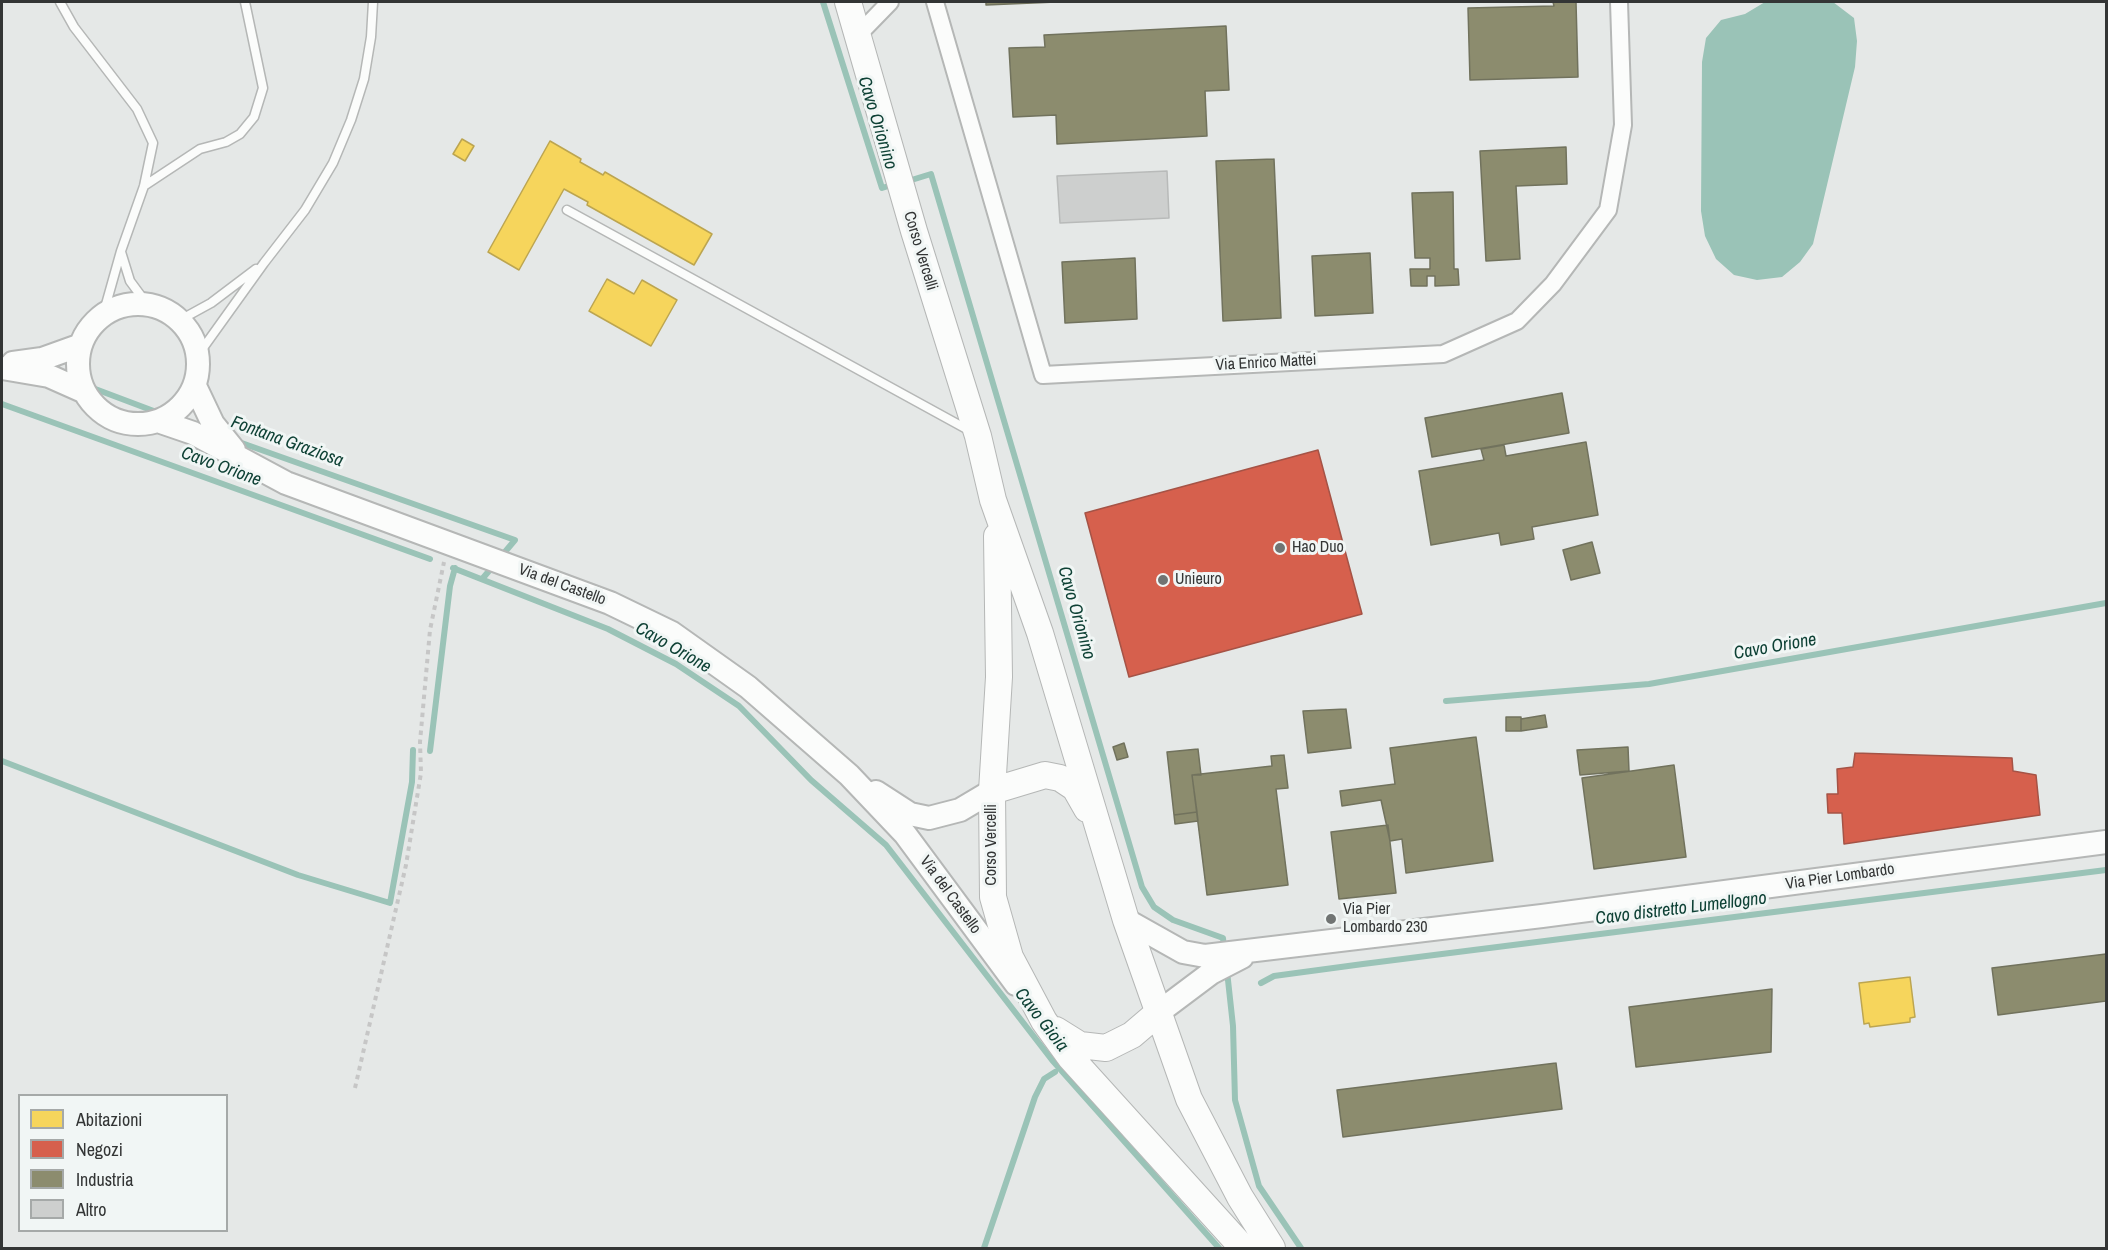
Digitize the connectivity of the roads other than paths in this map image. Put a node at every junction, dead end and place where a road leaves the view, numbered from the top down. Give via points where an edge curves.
1 (60, 2) edge
2 (245, 2) edge
3 (373, 2) edge
4 (848, 2) edge
5 (890, 2) edge
6 (934, 2) edge
7 (1619, 2) edge
8 (856, 37) junction
9 (144, 186) junction
10 (567, 210) dead end
11 (121, 251) junction
12 (264, 263) junction
13 (147, 304) junction
14 (103, 315) junction
15 (180, 320) junction
16 (81, 345) junction
17 (198, 356) junction
18 (2, 366) edge
19 (195, 386) junction
20 (85, 392) junction
21 (158, 421) junction
22 (978, 436) junction
23 (239, 456) junction
24 (993, 500) junction
25 (849, 775) junction
26 (992, 791) junction
27 (1100, 830) junction
28 (2106, 842) edge
29 (1126, 920) junction
30 (1231, 958) junction
31 (1158, 1012) junction
32 (1044, 1021) junction
33 (1243, 1248) edge
34 (1272, 1248) edge

1 - 9 lane via 141,118 153,143
2 - 9 lane via 263,88 254,117 240,134 200,149
3 - 12 lane via 364,79 333,163 305,210
4 - 8 main road, Corso Vercelli
5 - 8 street
6 - 7 street, Via Enrico Mattei via 1043,375 1443,354 1517,321 1553,284 1608,210 1623,125
8 - 22 main road, Corso Vercelli
9 - 11 lane
10 - 22 lane
11 - 13 lane via 130,281
11 - 14 lane
12 - 15 lane via 211,303
12 - 17 lane
13 - 14 main road via 132,304
13 - 15 main road
14 - 16 main road
15 - 17 main road via 192,336
16 - 18 main road via 42,359
16 - 20 main road via 78,361
17 - 19 main road
18 - 20 main road via 49,376
19 - 21 main road via 174,413
19 - 23 main road via 213,424
20 - 21 main road via 95,406 116,420 141,424
21 - 23 main road, Via del Castello
22 - 24 main road, Corso Vercelli
23 - 25 main road, Via del Castello via 286,483 610,603 672,633 748,687
24 - 26 main road, Corso Vercelli via 998,554 999,677
24 - 27 main road, Corso Vercelli via 1040,633
25 - 26 main road, Via del Castello via 910,814 929,818 960,810
25 - 32 main road, Via del Castello via 904,834
26 - 27 main road via 1044,775 1060,778 1075,788
26 - 32 main road, Corso Vercelli via 993,897 1010,957
27 - 29 main road, Corso Vercelli
28 - 30 main road, Via Pier Lombardo
29 - 30 main road, Via Pier Lombardo via 1183,952
29 - 31 main road, Corso Vercelli
30 - 31 main road, Via Pier Lombardo
31 - 32 main road via 1132,1035 1106,1048 1080,1045
31 - 34 main road, Corso Vercelli via 1189,1100 1239,1197
32 - 33 main road, Corso Vercelli via 1070,1057

